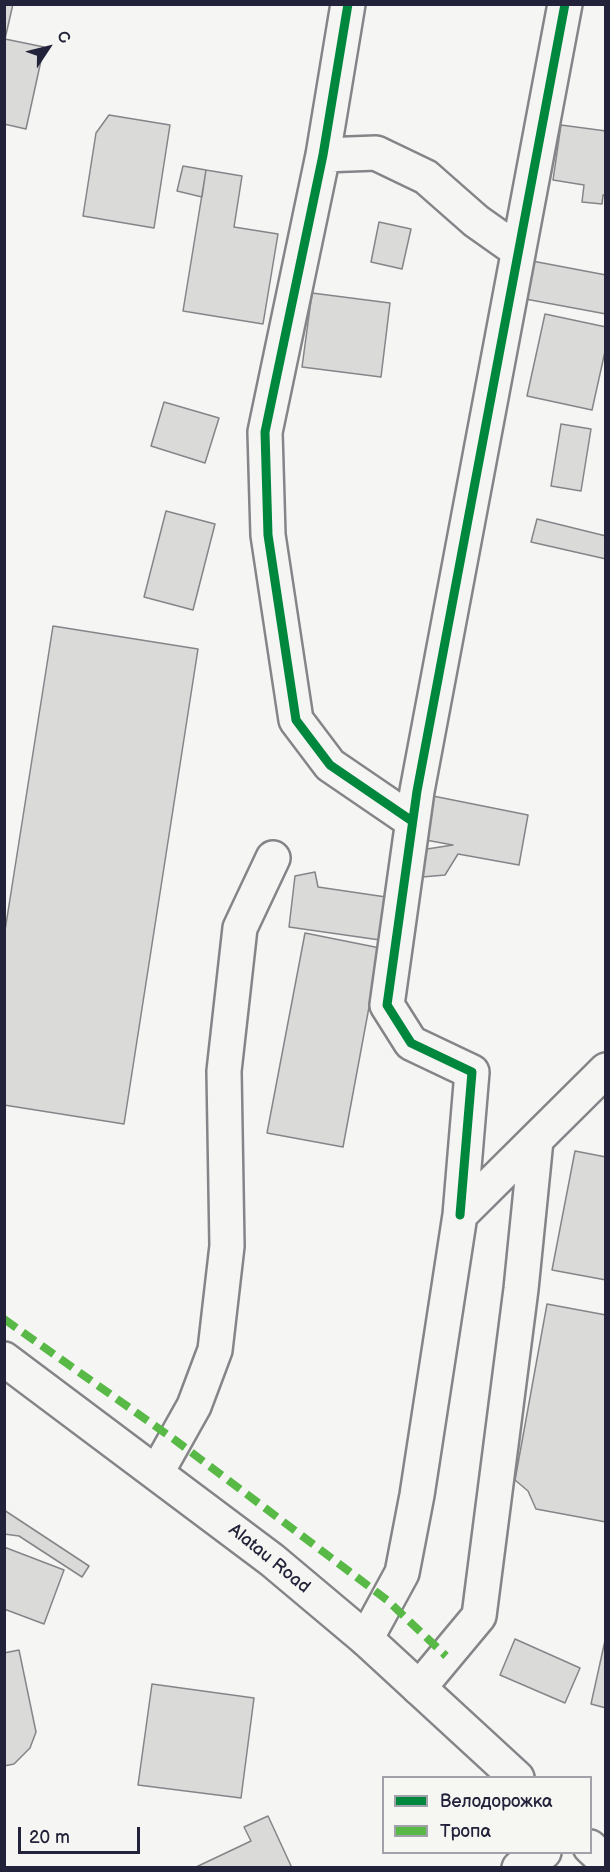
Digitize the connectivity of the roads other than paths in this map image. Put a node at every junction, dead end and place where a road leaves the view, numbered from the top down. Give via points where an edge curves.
1 (348, 4) edge
2 (565, 4) edge
3 (323, 155) junction
4 (518, 250) junction
5 (412, 821) junction
6 (273, 858) dead end
7 (606, 1070) edge
8 (536, 1140) junction
9 (460, 1215) junction
10 (4, 1359) edge
11 (157, 1472) junction
12 (366, 1639) junction
13 (419, 1688) junction
14 (515, 1776) edge
15 (592, 1847) edge
16 (541, 1854) edge
17 (606, 1862) edge
18 (519, 1868) edge

1 - 3 street
2 - 4 street
3 - 4 street via 376,153 416,172
3 - 5 street via 265,432 268,535 296,720 330,765
4 - 5 street
5 - 9 street via 387,1005 411,1043 472,1072
6 - 11 street via 240,928 224,1071 227,1246 215,1350 194,1406
7 - 8 street
8 - 9 street
8 - 13 street via 479,1616
9 - 12 street via 402,1573
10 - 11 street, Alatau Road
11 - 12 street, Alatau Road via 272,1560
12 - 13 street, Alatau Road
13 - 14 street, Alatau Road
15 - 17 street
16 - 18 street

